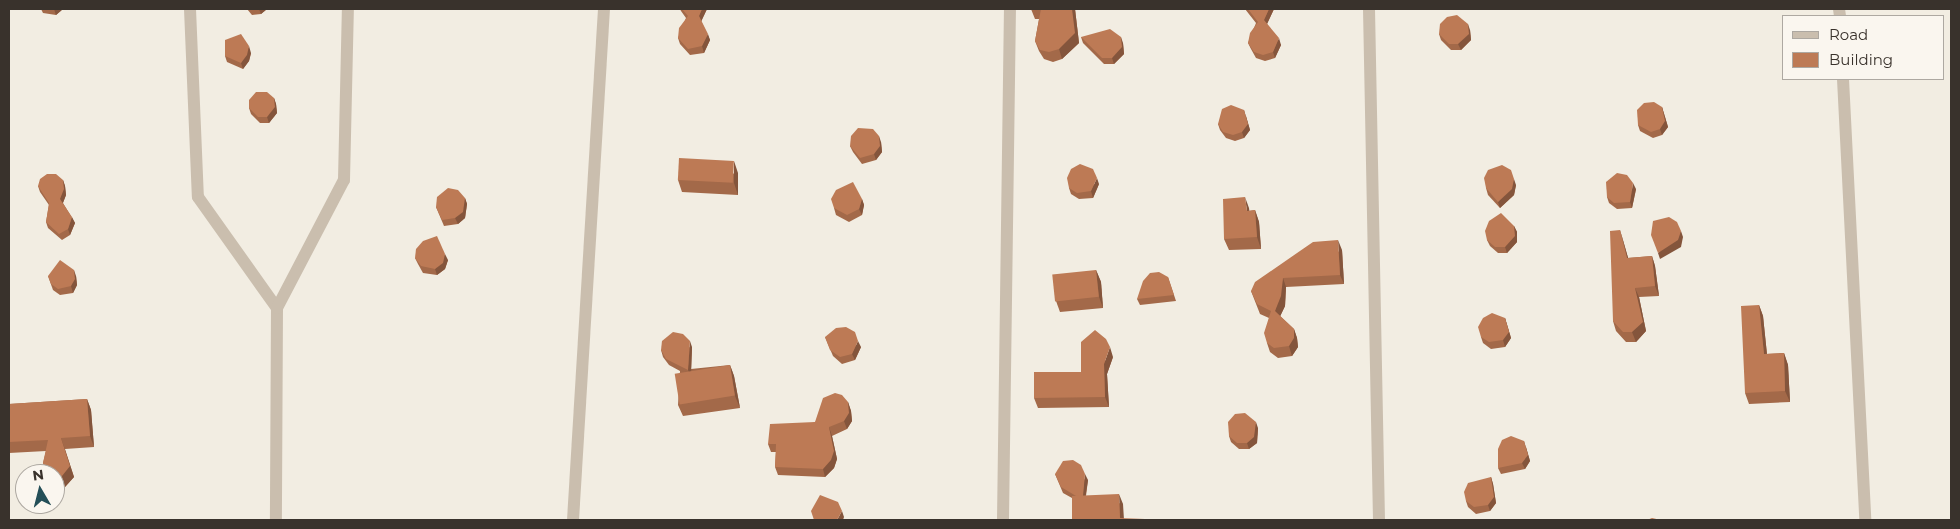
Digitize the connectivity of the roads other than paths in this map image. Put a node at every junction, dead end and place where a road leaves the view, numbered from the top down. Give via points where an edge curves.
1 (190, 9) edge
2 (348, 9) edge
3 (604, 9) edge
4 (1010, 9) edge
5 (1369, 9) edge
6 (1843, 80) edge
7 (277, 308) junction
8 (276, 520) edge
9 (573, 520) edge
10 (1003, 520) edge
11 (1379, 520) edge
12 (1865, 520) edge

1 - 7 street via 198,197
2 - 7 street via 344,180
3 - 9 street
4 - 10 street
5 - 11 street
6 - 12 street
7 - 8 street

